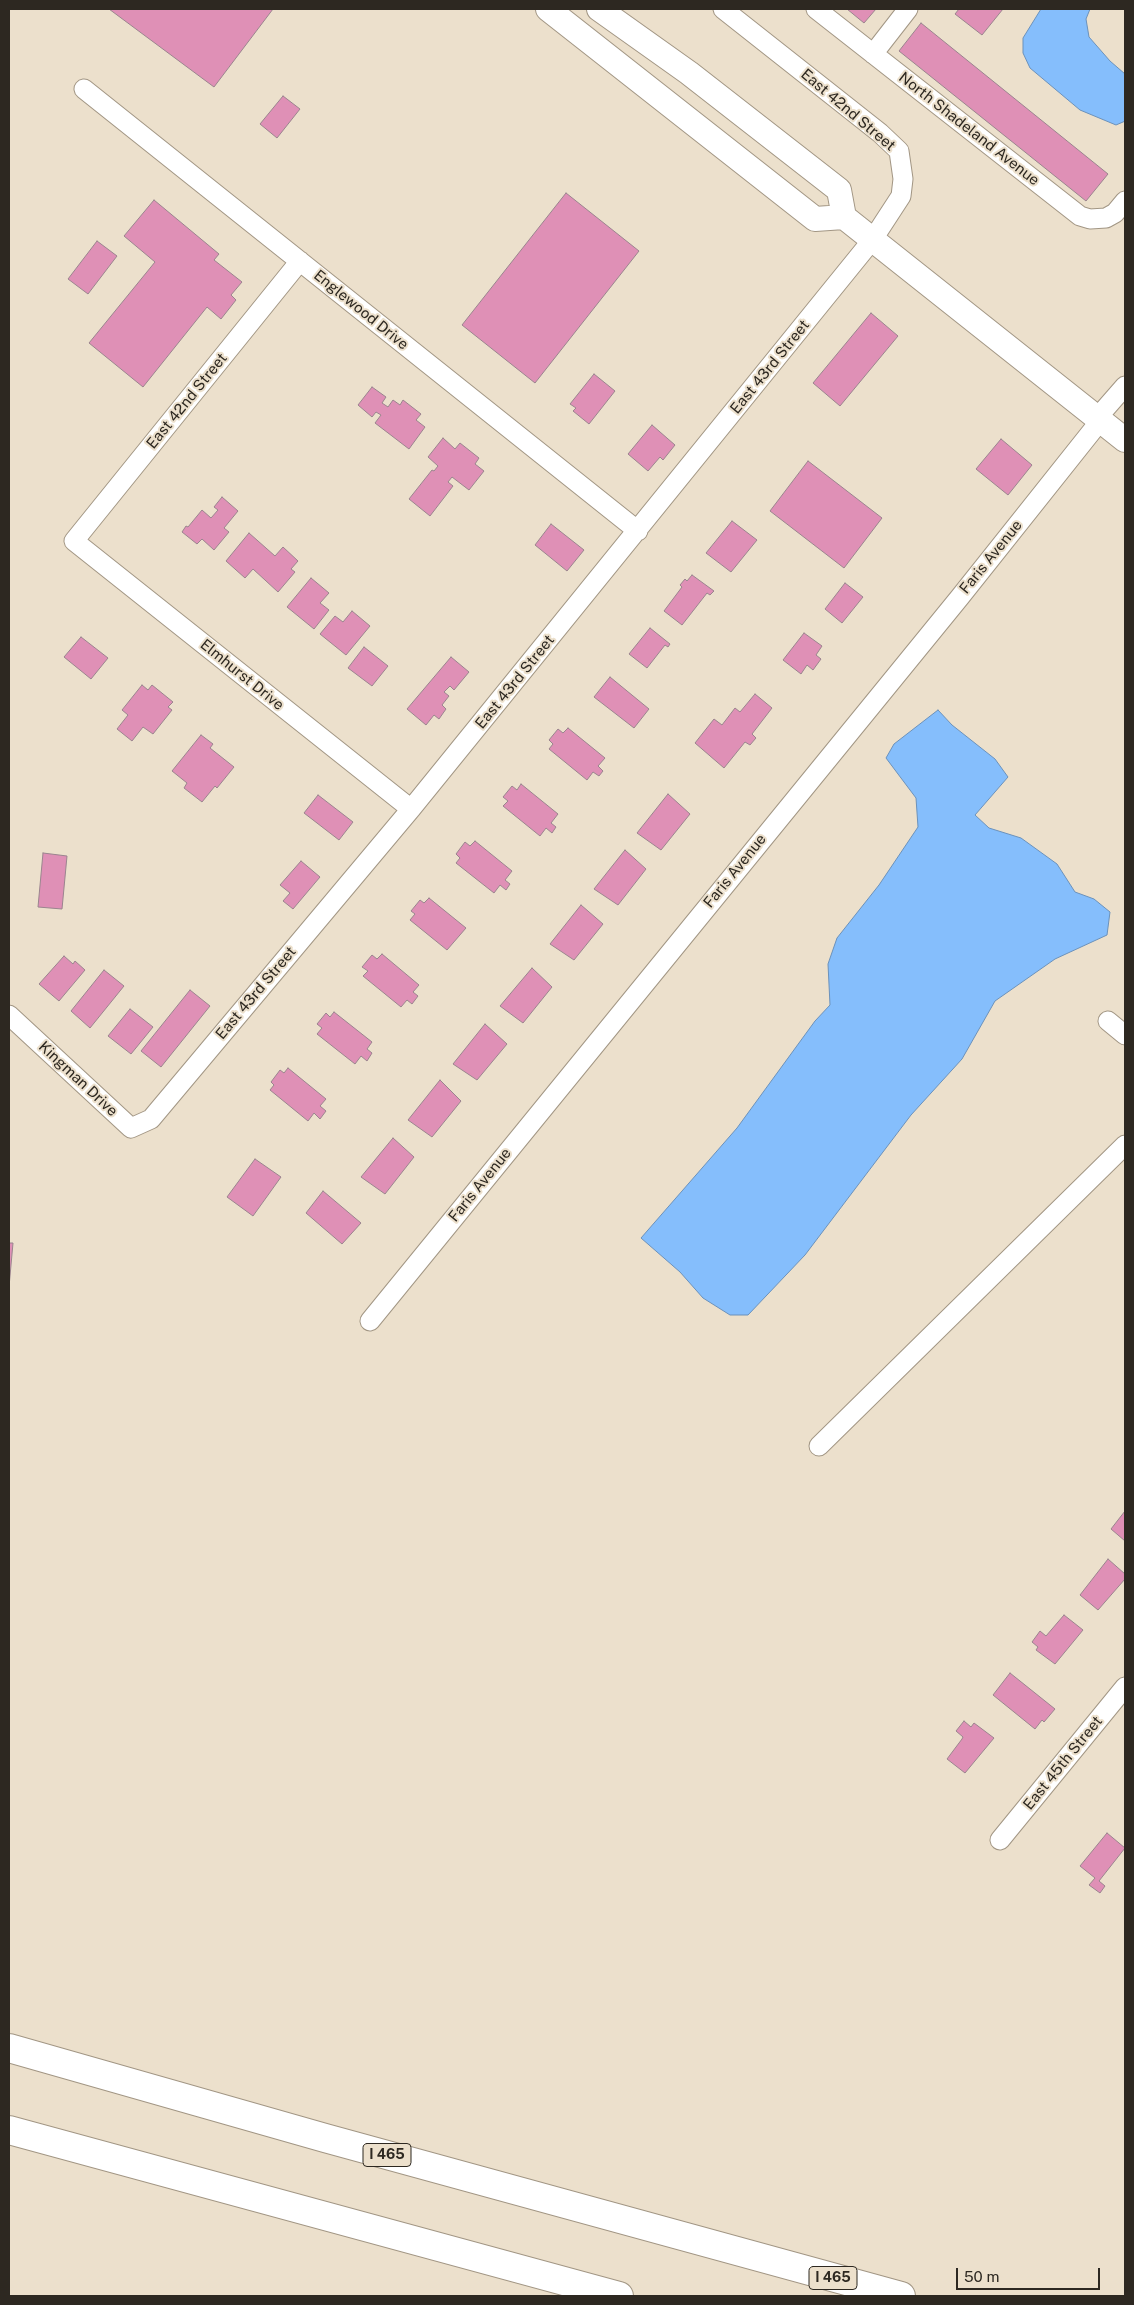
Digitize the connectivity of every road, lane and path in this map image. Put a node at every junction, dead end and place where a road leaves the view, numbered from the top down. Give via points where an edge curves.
1 (548, 9) edge
2 (599, 9) edge
3 (723, 9) edge
4 (816, 9) edge
5 (908, 9) edge
6 (873, 54) junction
7 (84, 88) dead end
8 (1125, 201) edge
9 (844, 217) junction
10 (874, 239) junction
11 (300, 261) junction
12 (1125, 386) edge
13 (1099, 419) junction
14 (1125, 440) edge
15 (638, 531) junction
16 (74, 541) joint
17 (410, 810) junction
18 (9, 1016) edge
19 (1108, 1021) dead end
20 (1125, 1035) edge
21 (150, 1119) joint
22 (1125, 1145) edge
23 (370, 1321) dead end
24 (819, 1446) dead end
25 (1125, 1687) edge
26 (1000, 1840) dead end
27 (9, 2048) edge
28 (9, 2130) edge
29 (9, 2140) edge
30 (136, 2165) junction
31 (619, 2296) edge
32 (901, 2296) edge

1 - 9 main road via 815,219
2 - 9 main road via 689,73 839,190
3 - 10 street, East 42nd Street via 899,151 903,179 901,196
4 - 6 street, North Shadeland Avenue
5 - 6 street
6 - 8 street, North Shadeland Avenue via 1080,216 1106,218
7 - 11 street, Englewood Drive
9 - 10 main road
10 - 13 main road
10 - 15 street, East 43rd Street
11 - 15 street, Englewood Drive
11 - 16 street, East 42nd Street
12 - 13 street, Faris Avenue
13 - 14 main road
13 - 23 street, Faris Avenue via 953,605
15 - 17 street, East 43rd Street
16 - 17 street, Elmhurst Drive
17 - 21 street, East 43rd Street
18 - 21 street, Kingman Drive via 131,1128
19 - 20 street
22 - 24 street
25 - 26 street, East 45th Street
27 - 32 highway, I 465
28 - 30 highway
29 - 30 highway
30 - 31 highway

